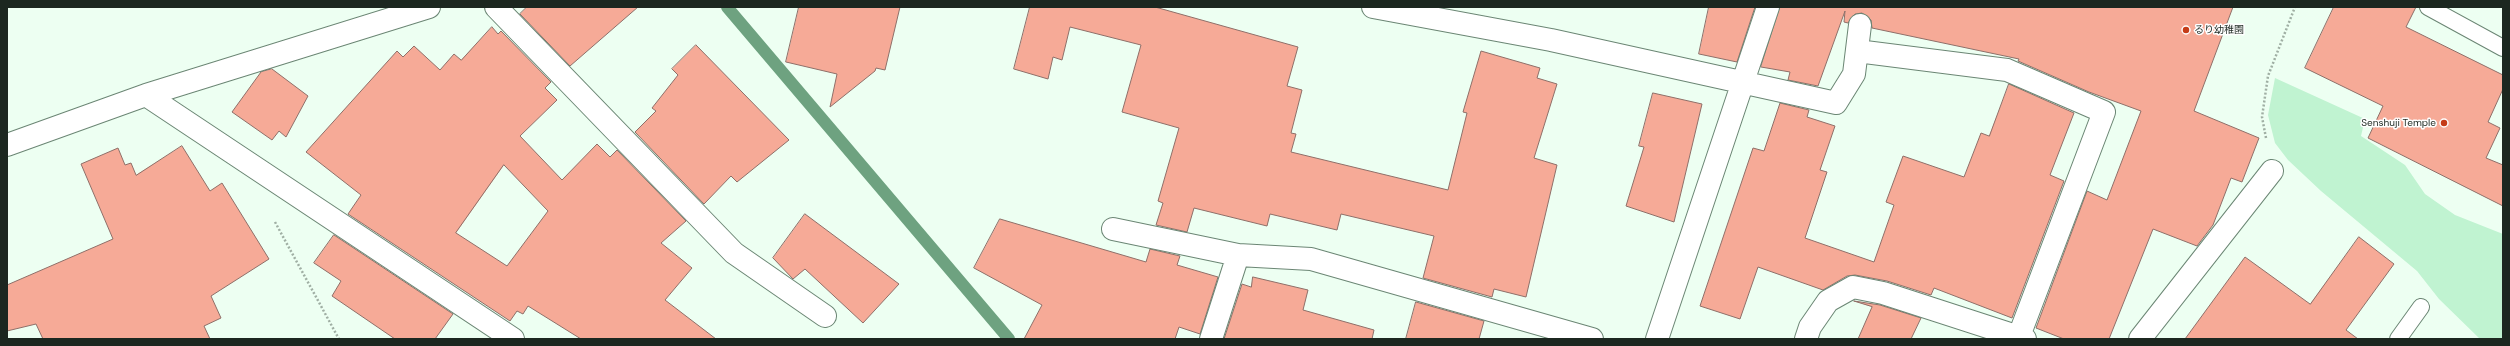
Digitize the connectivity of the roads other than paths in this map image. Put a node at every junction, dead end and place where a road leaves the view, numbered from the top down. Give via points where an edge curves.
1 (429, 7) edge
2 (496, 7) edge
3 (1373, 7) edge
4 (1768, 7) edge
5 (2428, 7) edge
6 (1860, 25) dead end
7 (2503, 48) edge
8 (1857, 51) junction
9 (1743, 83) junction
10 (146, 95) junction
11 (7, 145) edge
12 (2272, 171) road end
13 (1113, 229) dead end
14 (1238, 255) junction
15 (2421, 307) dead end
16 (825, 316) dead end
17 (2022, 338) edge
18 (513, 339) edge
19 (1211, 339) edge
20 (1592, 339) edge
21 (1657, 339) edge
22 (1806, 339) edge
23 (2140, 339) edge
24 (2398, 339) edge

1 - 10 street
2 - 16 street via 734,253
3 - 9 street via 1551,40
4 - 9 street
5 - 7 lane
6 - 8 street
8 - 9 street via 1854,74 1836,103
8 - 17 street via 2007,70 2104,112
9 - 21 street
10 - 11 street
10 - 18 street
12 - 23 street
13 - 14 street
14 - 19 street
14 - 20 street via 1311,259
15 - 24 lane
17 - 22 street via 1883,293 1853,287 1828,301 1810,327

